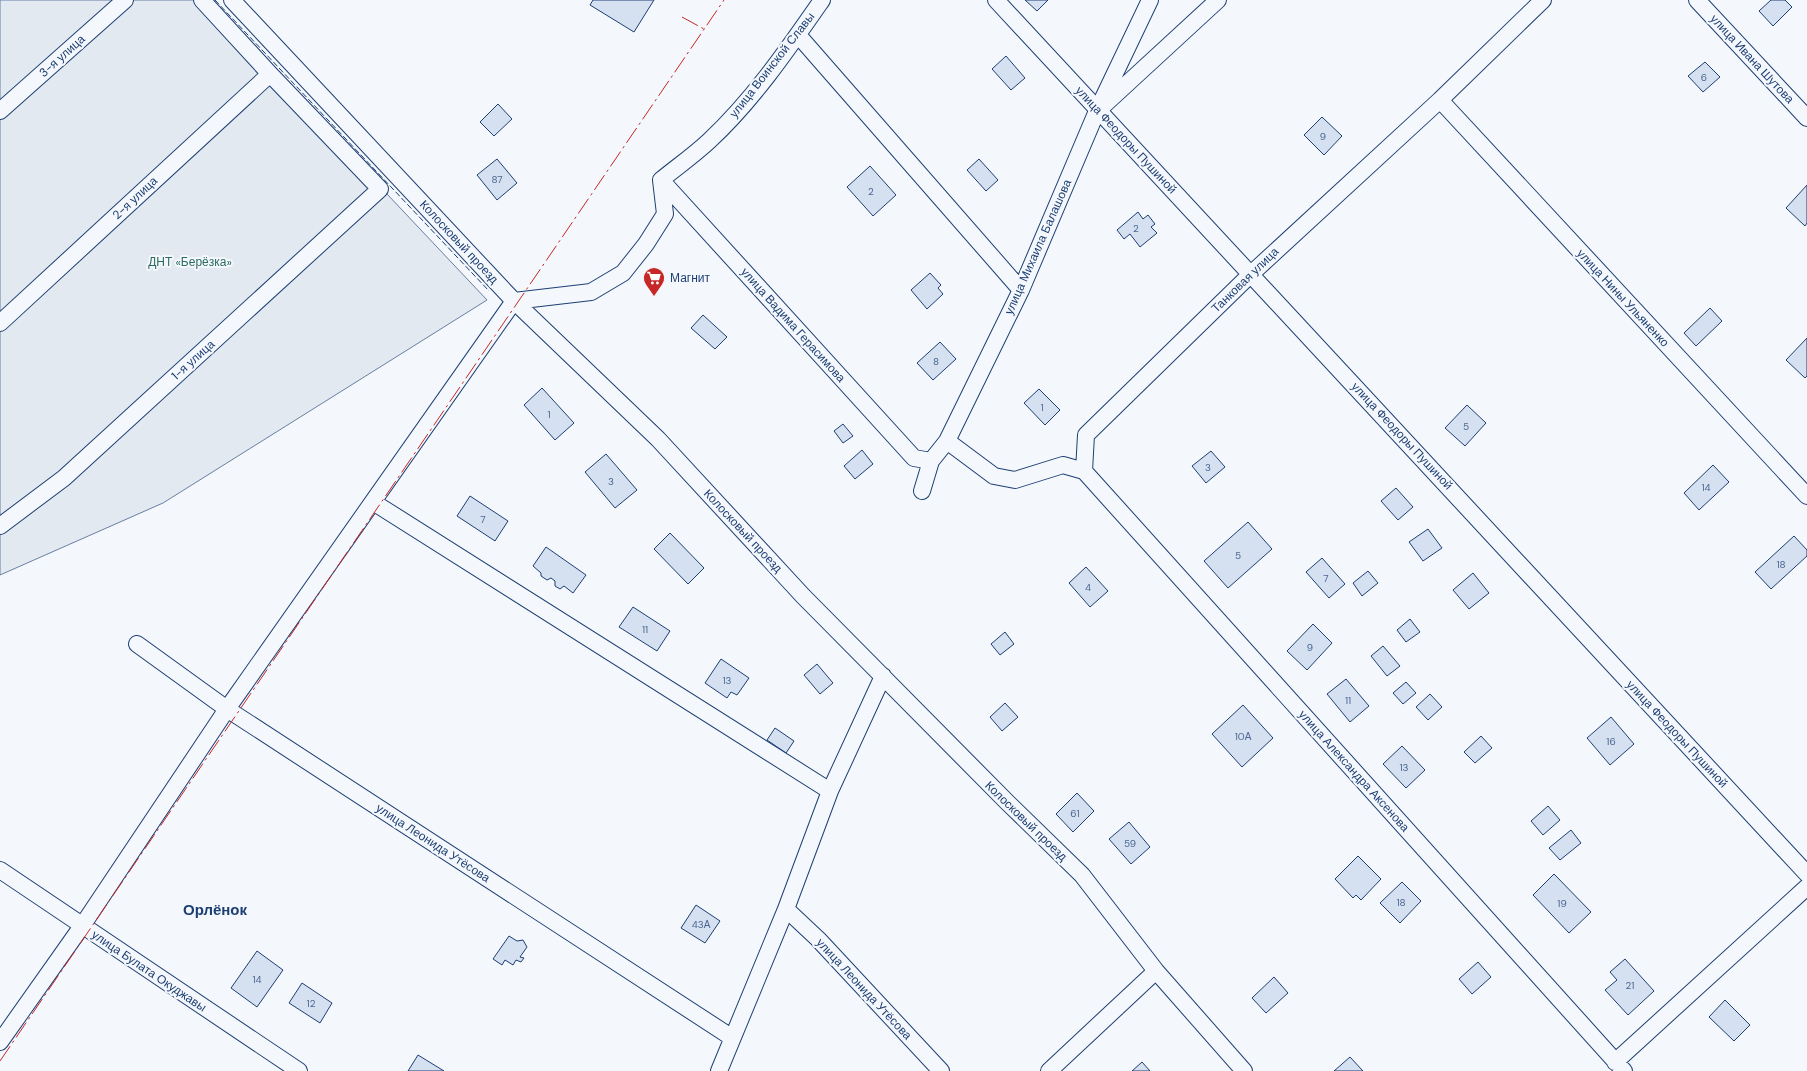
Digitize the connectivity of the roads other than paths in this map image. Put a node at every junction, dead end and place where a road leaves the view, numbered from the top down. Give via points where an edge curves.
1 (125, 0) edge
2 (202, 0) edge
3 (232, 0) edge
4 (822, 0) edge
5 (996, 0) edge
6 (1150, 0) edge
7 (1218, 0) edge
8 (1543, 0) edge
9 (1697, 0) edge
10 (798, 35) junction
11 (270, 74) junction
12 (1440, 100) junction
13 (0, 111) edge
14 (1098, 111) junction
15 (1807, 118) edge
16 (661, 180) junction
17 (1251, 274) junction
18 (1021, 290) junction
19 (514, 301) junction
20 (0, 323) edge
21 (947, 441) junction
22 (931, 461) junction
23 (1084, 471) junction
24 (922, 491) dead end
25 (1807, 496) edge
26 (373, 502) junction
27 (0, 526) edge
28 (138, 644) dead end
29 (883, 676) junction
30 (227, 709) junction
31 (830, 791) junction
32 (0, 870) edge
33 (1807, 874) edge
34 (1807, 887) edge
35 (786, 909) junction
36 (82, 926) junction
37 (1156, 971) junction
38 (732, 1037) junction
39 (0, 1042) edge
40 (1620, 1066) edge
41 (299, 1071) edge
42 (719, 1071) edge
43 (941, 1071) edge
44 (1049, 1071) edge
45 (1244, 1071) edge

1 - 13 street, 3-я улица
2 - 11 street
3 - 19 street, Колосковый проезд
4 - 10 street, улица Воинской Славы
5 - 14 street, улица Феодоры Пушиной
6 - 14 street, улица Михаила Балашова
7 - 14 street
8 - 12 street, Танковая улица
9 - 15 street, улица Ивана Шутова
10 - 16 street, улица Воинской Славы via 745,104 708,142
10 - 18 street
11 - 20 street, 2-я улица
11 - 27 street, 1-я улица via 380,189 64,478
12 - 17 street, Танковая улица
12 - 25 street, улица Нины Ульяненко
14 - 17 street, улица Феодоры Пушиной
14 - 18 street, улица Михаила Балашова
16 - 19 street via 665,214 623,274 591,292
16 - 22 street, улица Вадима Герасимова via 914,458
17 - 23 street, Танковая улица via 1086,435
17 - 33 street, улица Феодоры Пушиной
18 - 21 street, улица Михаила Балашова
19 - 26 street
19 - 29 street, Колосковый проезд via 658,438 803,596
21 - 22 street, улица Михаила Балашова
21 - 23 street via 994,476 1015,480 1063,466
22 - 24 street, улица Михаила Балашова
23 - 40 street, улица Александра Аксенова
26 - 30 street
26 - 31 street
28 - 30 street, улица Леонида Утёсова
29 - 31 street
29 - 37 street, Колосковый проезд via 1082,875
30 - 36 street
30 - 38 street, улица Леонида Утёсова
31 - 35 street
32 - 36 street, улица Булата Окуджавы
34 - 40 street
35 - 38 street
35 - 43 street, улица Леонида Утёсова
36 - 39 street
36 - 41 street, улица Булата Окуджавы
37 - 44 street
37 - 45 street, Колосковый проезд
38 - 42 street

